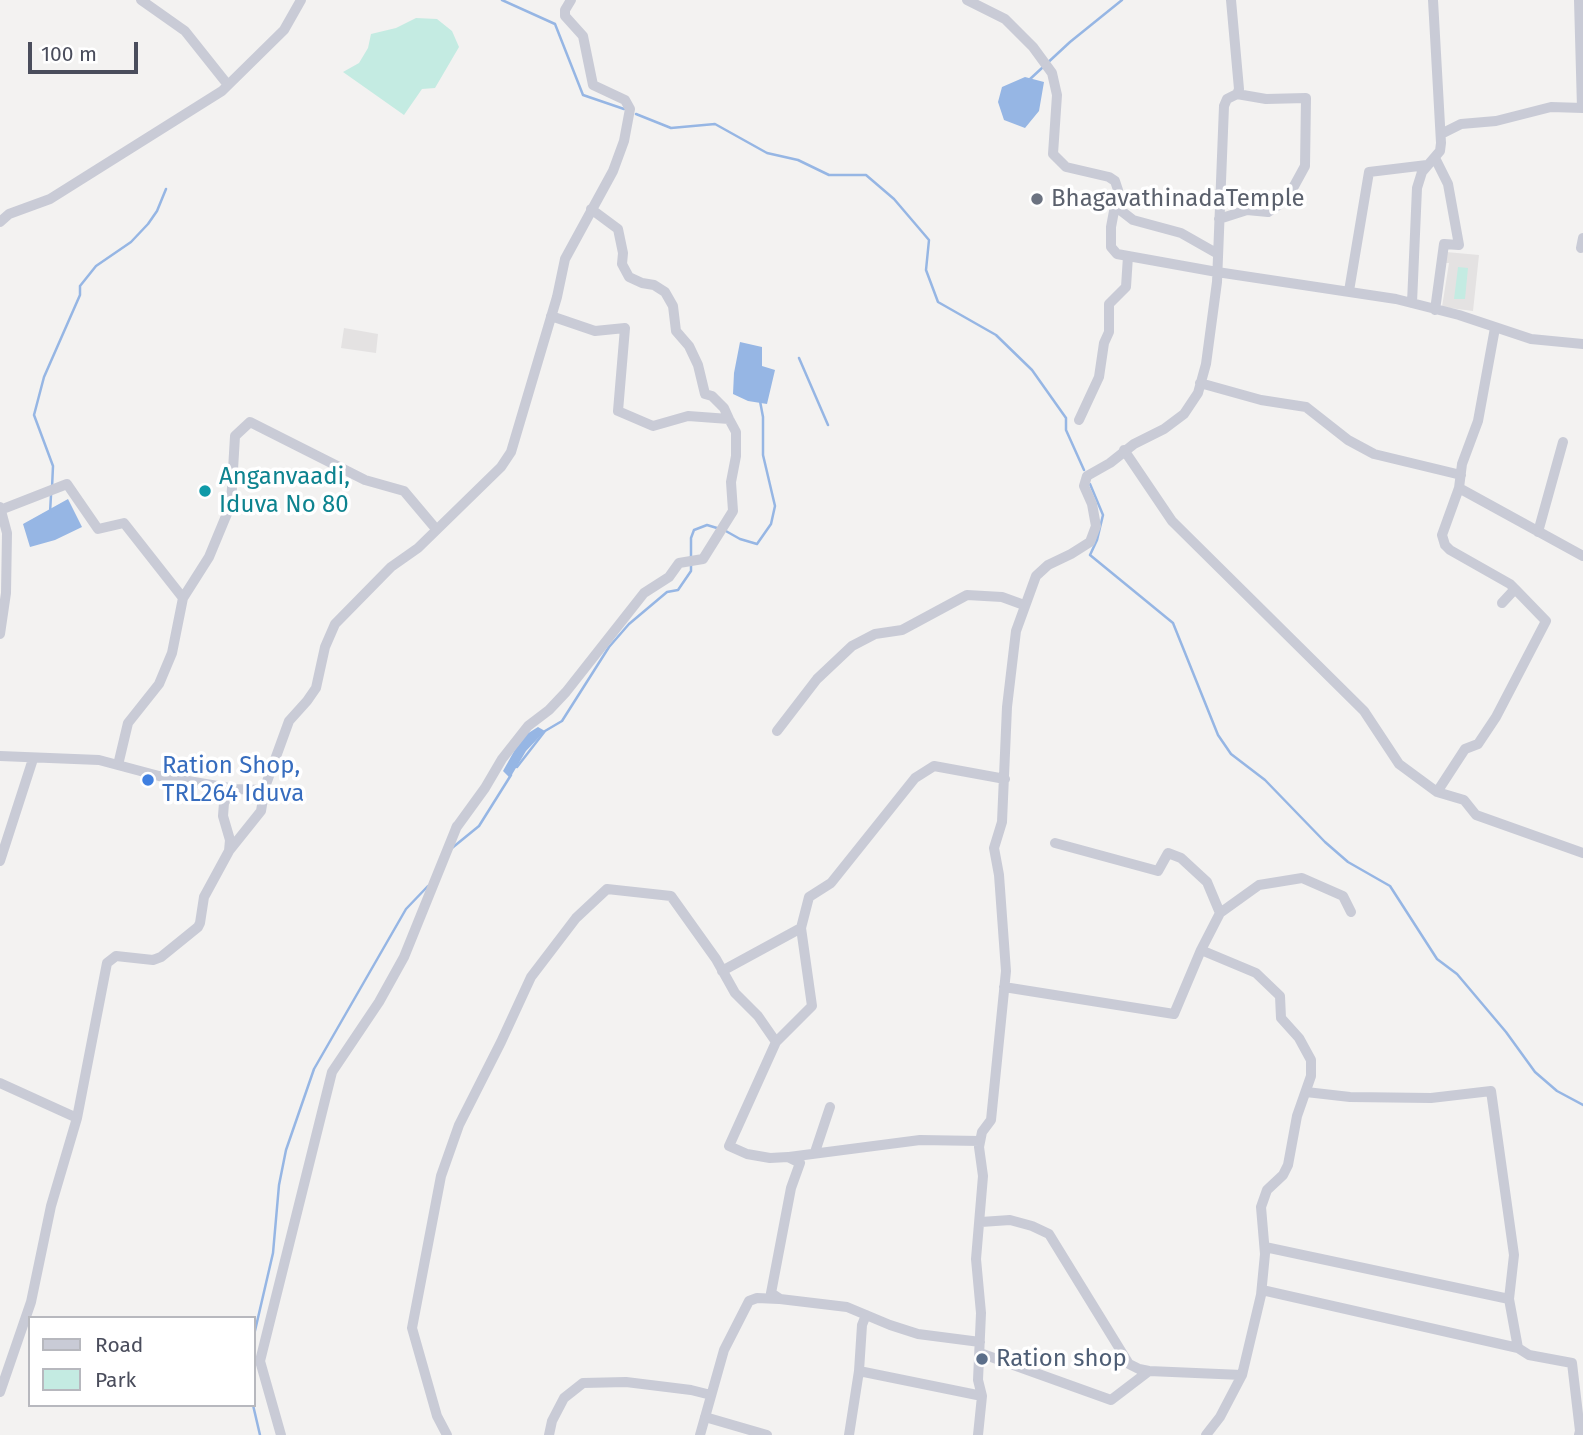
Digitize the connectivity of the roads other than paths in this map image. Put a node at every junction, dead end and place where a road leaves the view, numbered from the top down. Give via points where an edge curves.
1 (141, 0) edge
2 (301, 0) edge
3 (571, 0) edge
4 (967, 0) edge
5 (1231, 0) edge
6 (1433, 0) edge
7 (1579, 0) edge
8 (228, 85) junction
9 (1237, 93) junction
10 (1583, 108) edge
11 (1441, 134) junction
12 (1435, 158) junction
13 (1427, 165) junction
14 (1117, 207) junction
15 (591, 209) junction
16 (1219, 219) junction
17 (0, 222) edge
18 (1218, 254) junction
19 (1128, 256) junction
20 (1217, 272) junction
21 (1349, 291) junction
22 (1412, 303) junction
23 (1435, 310) junction
24 (551, 316) junction
25 (1494, 328) junction
26 (1583, 344) edge
27 (1200, 383) junction
28 (729, 419) junction
29 (1079, 420) dead end
30 (1563, 442) dead end
31 (1124, 450) junction
32 (1461, 475) junction
33 (1459, 488) junction
34 (0, 509) edge
35 (436, 529) junction
36 (1538, 532) junction
37 (1583, 556) edge
38 (1515, 589) junction
39 (183, 597) junction
40 (1502, 603) dead end
41 (1024, 605) junction
42 (0, 634) edge
43 (777, 731) dead end
44 (0, 756) edge
45 (33, 759) junction
46 (118, 765) junction
47 (1004, 779) junction
48 (260, 788) junction
49 (235, 789) junction
50 (1437, 792) junction
51 (1055, 844) dead end
52 (229, 851) junction
53 (1583, 853) edge
54 (0, 861) edge
55 (1351, 912) dead end
56 (1220, 913) junction
57 (801, 928) junction
58 (1200, 950) junction
59 (722, 971) junction
60 (1004, 987) junction
61 (776, 1042) junction
62 (0, 1083) edge
63 (1306, 1092) junction
64 (830, 1107) dead end
65 (77, 1118) junction
66 (980, 1140) junction
67 (815, 1152) junction
68 (788, 1157) junction
69 (981, 1222) junction
70 (1265, 1247) junction
71 (1262, 1290) junction
72 (780, 1299) junction
73 (1509, 1299) junction
74 (866, 1315) junction
75 (28, 1316) edge
76 (26, 1327) edge
77 (980, 1342) junction
78 (1518, 1348) junction
79 (980, 1353) junction
80 (257, 1362) edge
81 (859, 1371) junction
82 (1149, 1371) junction
83 (1242, 1374) junction
84 (0, 1392) edge
85 (1579, 1393) edge
86 (711, 1395) junction
87 (982, 1396) junction
88 (705, 1417) junction
89 (281, 1435) edge
90 (447, 1435) edge
91 (549, 1435) edge
92 (700, 1435) edge
93 (767, 1435) edge
94 (849, 1435) edge
95 (978, 1435) edge
96 (1206, 1435) edge
97 (1579, 1435) edge

1 - 8 street via 185,31
2 - 8 street via 284,30
3 - 15 street via 565,16 583,36 593,85 625,100 630,109 613,171
4 - 14 street via 1004,19 1052,73 1056,85 1053,154 1066,167 1113,178
5 - 9 street
6 - 11 street
7 - 10 street
8 - 17 street via 50,199 9,214
9 - 16 street via 1224,106
9 - 16 street via 1266,99 1306,98 1305,166 1287,199 1268,212 1247,210
10 - 11 street via 1551,107 1461,124
11 - 12 street
12 - 13 street
12 - 23 street via 1448,184 1459,245 1444,244
13 - 21 street via 1369,172
13 - 22 street via 1417,188
14 - 18 street via 1133,220 1181,233
14 - 19 street via 1111,247
15 - 24 street via 565,259
15 - 28 street via 618,229 622,264 629,277 664,292 673,306 676,331 698,365 705,394 724,408
16 - 18 street
18 - 20 street
19 - 20 street
19 - 29 street via 1126,287 1110,304 1099,377
20 - 21 street
20 - 27 street
21 - 22 street
22 - 23 street
23 - 25 street
24 - 28 street via 595,331 625,328 618,411 653,426 688,416
24 - 35 street via 508,457
25 - 26 street via 1531,339
25 - 32 street via 1478,421
27 - 31 street via 1184,414
27 - 32 street via 1306,407 1374,454
28 - 80 street via 736,432 733,511 703,559 679,563 669,577 644,593 566,692 528,726 502,759 456,827 404,957 332,1072
30 - 36 street
31 - 41 street via 1085,480 1096,519 1090,542 1036,576
31 - 50 street via 1172,521 1364,710 1399,764
32 - 33 street
33 - 36 street
33 - 38 street via 1443,529 1445,545
34 - 39 street via 67,484 98,529 124,523
34 - 42 street via 7,533
35 - 39 street via 404,491 365,480 250,422 235,436 231,504 209,557
35 - 48 street via 335,624 316,688 289,721
36 - 37 street
38 - 40 street
38 - 50 street via 1546,621 1496,717 1478,744 1465,750
39 - 46 street via 172,653 159,684 128,723
41 - 43 street via 1002,597 967,595 902,630 874,634 852,646 817,679
41 - 47 street via 1010,670
44 - 45 street
45 - 46 street via 99,760
45 - 54 street
46 - 49 street
47 - 57 street via 934,766 915,778 831,883 809,897
47 - 60 street via 1001,829 994,848 1004,933
48 - 49 street
48 - 52 street via 265,799 261,811
49 - 52 street via 223,811
50 - 53 street via 1464,800 1476,815
51 - 56 street via 1158,871 1168,853 1181,858 1207,882
52 - 65 street via 204,897 198,927 161,957 116,956 107,963
55 - 56 street via 1343,896 1302,878 1259,885
56 - 58 street
57 - 59 street
57 - 61 street via 812,1006
58 - 60 street via 1174,1014
58 - 63 street via 1256,973 1280,996 1281,1018 1311,1060
59 - 61 street
59 - 90 street via 671,896 607,889 576,918 531,977 459,1125 440,1176 418,1291 412,1328 437,1416
60 - 66 street via 991,1120
61 - 68 street via 729,1146 747,1154
62 - 65 street
63 - 70 street via 1288,1165 1267,1190 1261,1206
63 - 73 street via 1431,1098 1491,1091 1514,1255
64 - 67 street
65 - 75 street via 51,1206
66 - 67 street via 920,1140
66 - 69 street via 984,1176
67 - 68 street
68 - 72 street via 800,1163 790,1188 774,1266 771,1293
69 - 77 street via 976,1259
69 - 82 street via 1010,1220 1049,1234 1129,1364
70 - 71 street
70 - 73 street
71 - 78 street
71 - 83 street
72 - 74 street via 847,1307
72 - 86 street via 749,1301 724,1350
73 - 78 street
74 - 77 street via 918,1334
74 - 81 street
76 - 84 street
77 - 79 street
78 - 85 street via 1529,1355 1572,1363
79 - 82 street via 1111,1400
79 - 87 street
80 - 89 street
81 - 87 street
81 - 94 street
82 - 83 street
83 - 96 street
85 - 97 street
86 - 88 street
86 - 91 street via 626,1382 583,1383 564,1398
87 - 95 street
88 - 92 street
88 - 93 street

